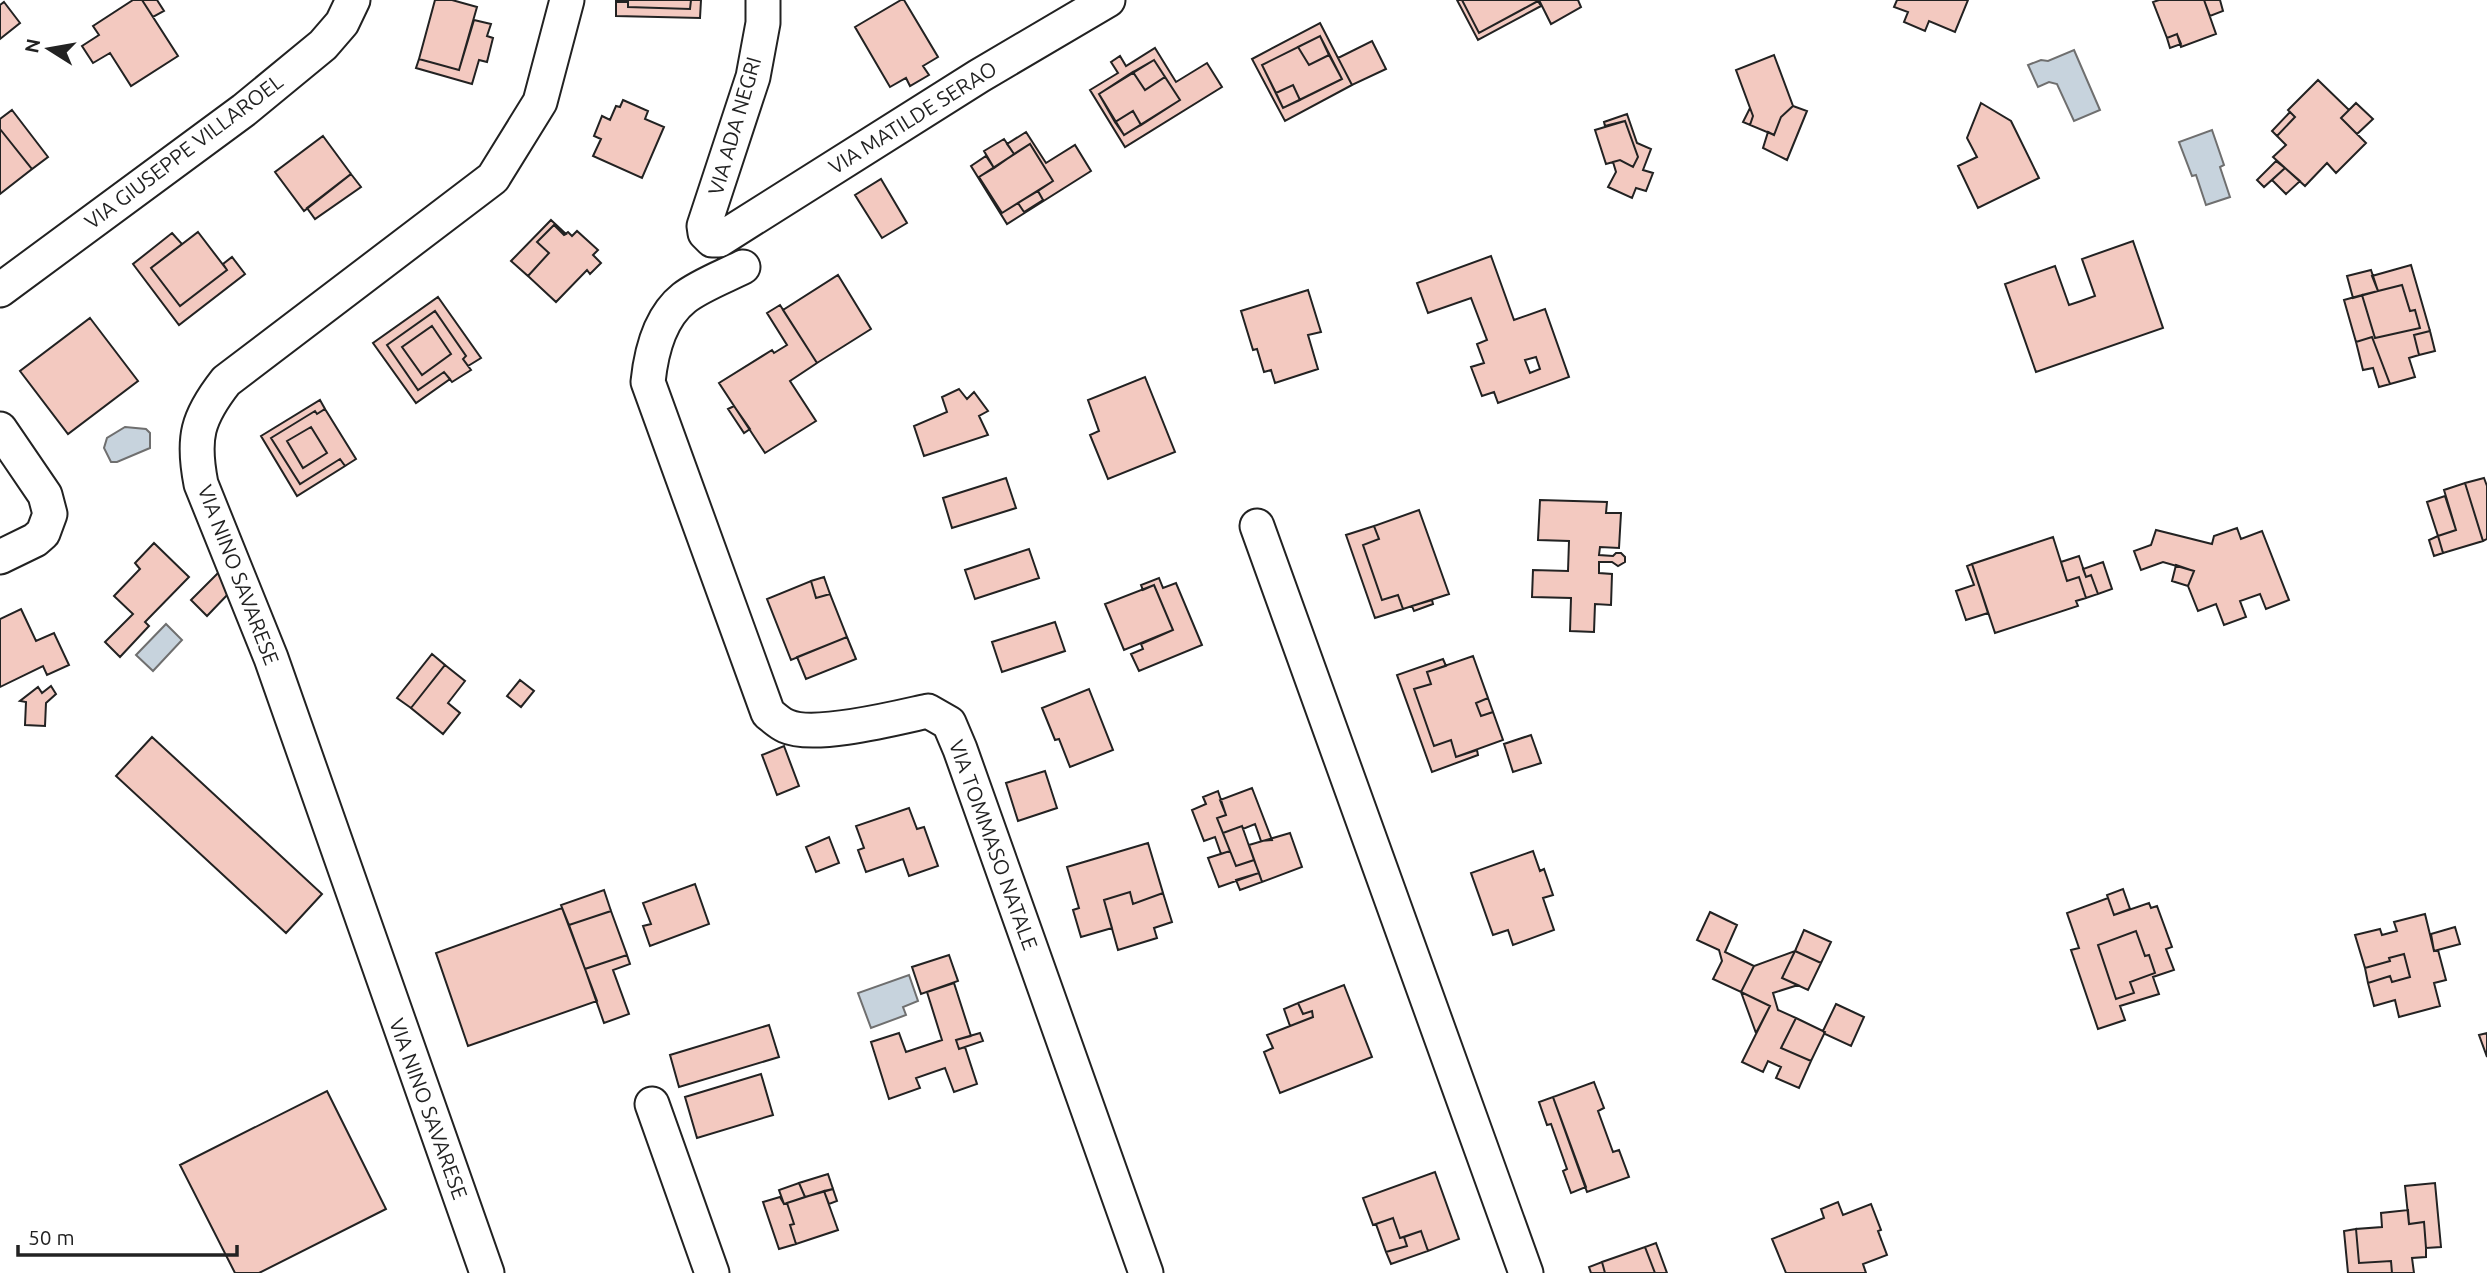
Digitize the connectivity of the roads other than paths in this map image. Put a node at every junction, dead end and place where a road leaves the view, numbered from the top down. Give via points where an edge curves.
1 (353, 0) edge
2 (567, 0) edge
3 (763, 0) edge
4 (1108, 0) edge
5 (719, 240) joint
6 (743, 267) dead end
7 (0, 290) edge
8 (0, 429) edge
9 (1257, 526) dead end
10 (0, 557) edge
11 (652, 1104) dead end
12 (487, 1273) edge
13 (712, 1273) edge
14 (1146, 1273) edge
15 (1527, 1273) edge

1 - 7 street, VIA GIUSEPPE VILLAROEL via 330,38 284,78
2 - 12 street, VIA NINO SAVARESE via 540,102 493,178 226,381 209,403 198,429 196,457 201,484 271,658
3 - 5 street, VIA ADA NEGRI via 753,77 704,230 709,239
4 - 5 street, VIA MATILDE SERAO
6 - 14 street, VIA TOMMASO NATALE via 684,298 664,323 650,357 648,382 768,713 786,726 807,731 928,711 949,723
8 - 10 street via 45,495 50,514 35,540
9 - 15 street
11 - 13 street

